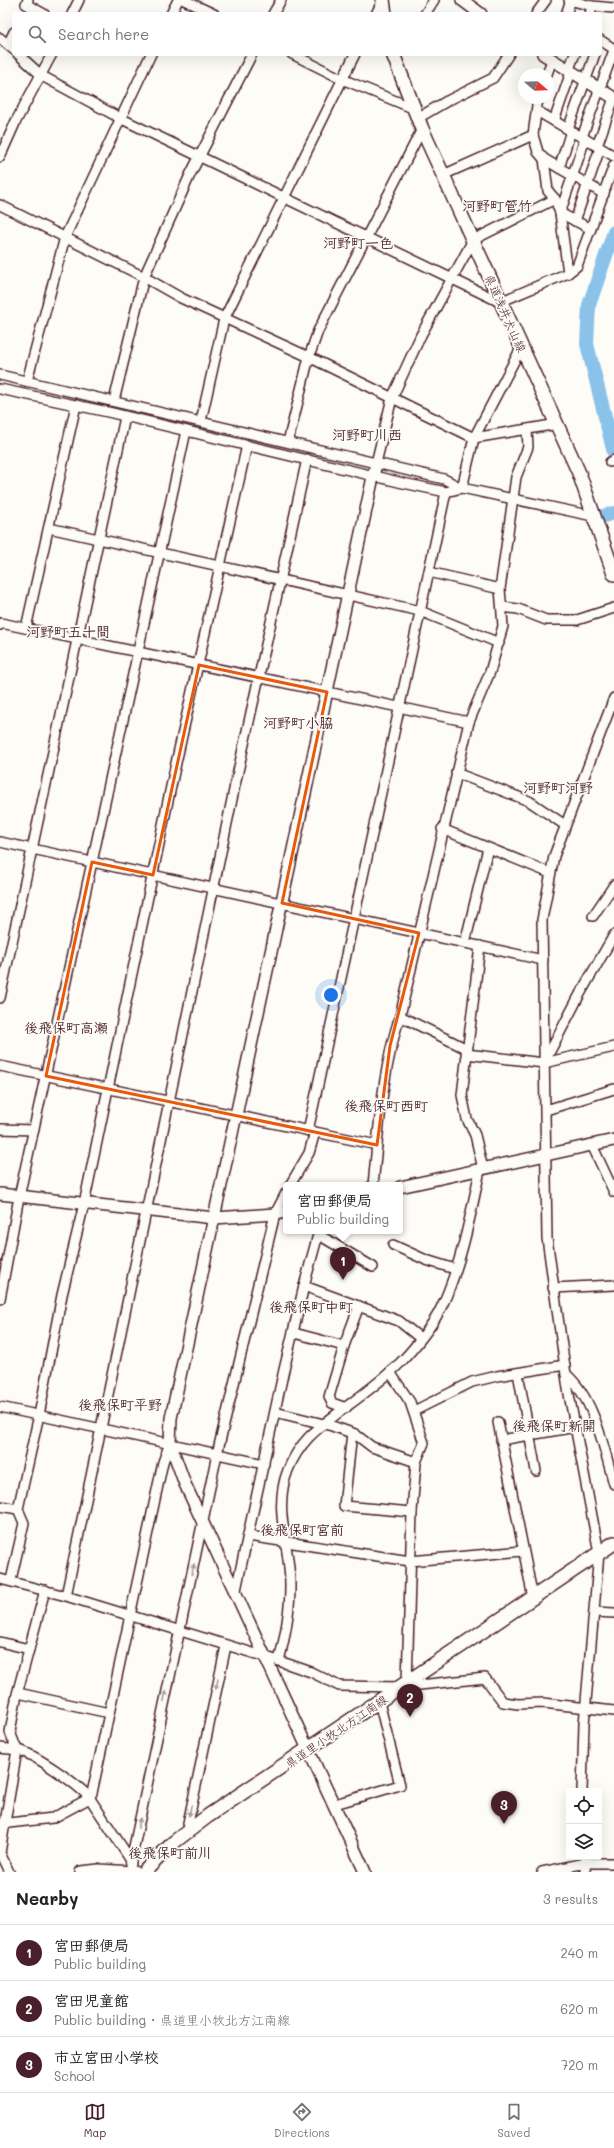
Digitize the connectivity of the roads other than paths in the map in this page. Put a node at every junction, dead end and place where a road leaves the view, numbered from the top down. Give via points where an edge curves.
1 (28, 0) edge
2 (79, 0) edge
3 (178, 0) edge
4 (184, 0) edge
5 (280, 0) edge
6 (383, 0) edge
7 (434, 0) edge
8 (462, 0) edge
9 (546, 0) edge
10 (570, 0) edge
11 (613, 5) edge
12 (593, 7) edge
13 (40, 12) edge
14 (73, 12) edge
15 (172, 12) edge
16 (210, 12) edge
17 (274, 12) edge
18 (377, 12) edge
19 (386, 12) edge
20 (426, 12) edge
21 (478, 12) edge
22 (537, 12) edge
23 (567, 12) edge
24 (0, 38) edge
25 (602, 41) edge
26 (11, 47) edge
27 (614, 49) edge
28 (20, 56) edge
29 (51, 56) edge
30 (150, 56) edge
31 (251, 56) edge
32 (296, 56) edge
33 (354, 56) edge
34 (508, 56) edge
35 (547, 56) edge
36 (574, 56) edge
37 (594, 56) edge
38 (396, 57) edge
39 (547, 68) edge
40 (570, 72) junction
41 (42, 76) junction
42 (342, 79) junction
43 (586, 81) junction
44 (599, 89) junction
45 (614, 98) edge
46 (537, 104) edge
47 (536, 111) junction
48 (120, 118) junction
49 (418, 119) junction
50 (554, 121) junction
51 (570, 130) junction
52 (533, 135) junction
53 (583, 138) junction
54 (598, 147) junction
55 (614, 156) edge
56 (0, 157) edge
57 (199, 157) junction
58 (544, 159) junction
59 (614, 165) edge
60 (559, 168) junction
61 (443, 176) junction
62 (573, 176) junction
63 (587, 184) junction
64 (604, 194) junction
65 (283, 198) junction
66 (555, 199) junction
67 (0, 205) edge
68 (560, 213) junction
69 (574, 221) junction
70 (591, 230) junction
71 (64, 237) junction
72 (367, 238) junction
73 (473, 240) junction
74 (568, 273) junction
75 (144, 277) junction
76 (453, 280) junction
77 (500, 302) junction
78 (224, 319) junction
79 (521, 348) junction
80 (309, 357) junction
81 (0, 375) edge
82 (27, 381) junction
83 (0, 389) edge
84 (392, 398) junction
85 (114, 401) junction
86 (76, 405) junction
87 (125, 416) junction
88 (201, 421) junction
89 (558, 424) junction
90 (527, 430) junction
91 (186, 431) junction
92 (474, 438) junction
93 (288, 442) junction
94 (247, 445) junction
95 (307, 459) junction
96 (376, 463) junction
97 (374, 476) junction
98 (462, 488) junction
99 (446, 492) junction
100 (513, 499) junction
101 (593, 516) junction
102 (49, 528) junction
103 (99, 539) junction
104 (160, 552) junction
105 (220, 565) junction
106 (429, 572) junction
107 (614, 574) edge
108 (280, 579) junction
109 (500, 589) junction
110 (348, 595) junction
111 (502, 607) junction
112 (614, 608) edge
113 (420, 611) junction
114 (0, 625) edge
115 (26, 628) junction
116 (77, 639) junction
117 (499, 643) junction
118 (137, 652) junction
119 (199, 665) junction
120 (258, 677) junction
121 (327, 692) junction
122 (614, 698) edge
123 (400, 707) junction
124 (468, 722) junction
125 (456, 773) junction
126 (565, 826) junction
127 (442, 829) junction
128 (0, 842) edge
129 (32, 848) junction
130 (488, 848) junction
131 (92, 862) junction
132 (550, 873) junction
133 (153, 875) junction
134 (614, 885) edge
135 (214, 888) junction
136 (282, 903) junction
137 (593, 916) dead end
138 (354, 919) junction
139 (419, 933) junction
140 (614, 935) edge
141 (465, 943) junction
142 (480, 946) junction
143 (543, 960) junction
144 (0, 998) edge
145 (400, 1016) junction
146 (614, 1047) edge
147 (466, 1051) junction
148 (544, 1062) junction
149 (0, 1066) edge
150 (46, 1076) junction
151 (108, 1089) junction
152 (614, 1089) edge
153 (169, 1102) junction
154 (546, 1110) junction
155 (236, 1116) junction
156 (0, 1129) edge
157 (34, 1130) junction
158 (311, 1132) junction
159 (614, 1140) edge
160 (592, 1145) junction
161 (377, 1146) junction
162 (547, 1155) junction
163 (481, 1170) junction
164 (292, 1182) edge
165 (373, 1182) edge
166 (403, 1187) edge
167 (614, 1192) edge
168 (0, 1194) edge
169 (20, 1196) junction
170 (283, 1199) edge
171 (84, 1204) junction
172 (145, 1212) junction
173 (283, 1213) edge
174 (275, 1214) junction
175 (214, 1218) junction
176 (319, 1234) edge
177 (321, 1234) edge
178 (393, 1245) dead end
179 (373, 1267) dead end
180 (455, 1269) junction
181 (614, 1285) edge
182 (304, 1286) junction
183 (553, 1288) junction
184 (0, 1299) edge
185 (359, 1306) junction
186 (294, 1333) junction
187 (420, 1338) junction
188 (344, 1346) junction
189 (565, 1370) junction
190 (390, 1372) junction
191 (518, 1373) junction
192 (0, 1407) edge
193 (346, 1408) junction
194 (414, 1411) junction
195 (275, 1412) junction
196 (39, 1416) junction
197 (498, 1422) dead end
198 (323, 1423) junction
199 (576, 1427) junction
200 (101, 1429) junction
201 (352, 1433) junction
202 (529, 1435) junction
203 (501, 1440) junction
204 (170, 1443) junction
205 (217, 1454) junction
206 (416, 1462) junction
207 (264, 1464) junction
208 (536, 1471) dead end
209 (614, 1484) edge
210 (0, 1506) edge
211 (18, 1509) junction
212 (412, 1512) junction
213 (203, 1522) junction
214 (248, 1536) junction
215 (285, 1542) junction
216 (614, 1543) edge
217 (523, 1551) junction
218 (599, 1553) junction
219 (410, 1561) junction
220 (0, 1579) edge
221 (11, 1580) junction
222 (45, 1590) junction
223 (236, 1590) junction
224 (66, 1596) junction
225 (533, 1598) junction
226 (595, 1612) junction
227 (614, 1613) edge
228 (130, 1616) junction
229 (179, 1631) junction
230 (0, 1642) edge
231 (226, 1646) junction
232 (29, 1649) junction
233 (266, 1658) junction
234 (279, 1661) junction
235 (404, 1685) junction
236 (18, 1693) junction
237 (379, 1702) junction
238 (587, 1706) junction
239 (614, 1711) edge
240 (109, 1713) junction
241 (0, 1748) edge
242 (309, 1748) junction
243 (17, 1750) junction
244 (582, 1788) edge
245 (89, 1797) junction
246 (335, 1804) junction
247 (2, 1824) edge
248 (192, 1828) junction
249 (614, 1863) edge
250 (586, 1864) edge
251 (135, 1869) edge
252 (9, 1872) edge
253 (81, 1872) edge
254 (365, 1872) edge
255 (542, 1872) edge

1 - 13 street via 26,4
2 - 14 street
3 - 15 street
4 - 16 street
5 - 17 street
6 - 18 street
6 - 19 main road
7 - 20 street
8 - 21 street
9 - 22 street
10 - 12 street
10 - 23 street
11 - 12 street
24 - 26 street
25 - 27 street
27 - 44 street
28 - 41 street
29 - 41 street
30 - 48 street
31 - 57 street
32 - 42 street
33 - 42 street
34 - 49 street via 493,78 447,100
35 - 39 street
35 - 40 street
36 - 40 street
37 - 43 street
38 - 49 main road, 県道浅井犬山線
40 - 43 street
40 - 50 street
41 - 48 street
41 - 56 street via 16,121
42 - 49 street
42 - 65 street
43 - 44 street
43 - 51 street
44 - 45 street
44 - 53 street
45 - 54 street
46 - 47 street
47 - 50 street
47 - 52 street
48 - 57 street
48 - 71 street
49 - 61 main road, 県道浅井犬山線
49 - 72 street
50 - 51 street
51 - 53 street
51 - 60 street
52 - 58 street via 538,152
52 - 61 street
53 - 54 street
53 - 62 street
54 - 55 street
54 - 63 street
57 - 65 street
57 - 75 street
58 - 60 street
58 - 66 street via 548,191
59 - 64 street
60 - 62 street
61 - 73 main road, 県道浅井犬山線
62 - 63 street
62 - 68 street
63 - 64 street
63 - 69 street
64 - 70 street
65 - 72 street
65 - 78 street
66 - 68 street
66 - 73 street
67 - 71 street
68 - 69 street
68 - 74 street
69 - 70 street
70 - 74 street via 577,266
71 - 75 street
71 - 82 street
72 - 76 street
72 - 80 street via 318,331
73 - 76 street
73 - 77 main road, 県道浅井犬山線
74 - 77 street
75 - 78 street
75 - 85 street
76 - 77 street
76 - 84 street via 422,335
77 - 79 main road, 県道浅井犬山線
78 - 80 street
78 - 88 street
79 - 89 main road, 県道浅井犬山線
79 - 92 street
80 - 84 street
80 - 93 street
81 - 82 street
82 - 85 street
83 - 86 street
84 - 92 street
84 - 96 street
85 - 88 street
86 - 87 street
86 - 102 street
87 - 91 street
87 - 103 street
88 - 93 street
89 - 90 street
89 - 101 main road, 県道浅井犬山線 via 579,473
90 - 92 street
90 - 100 street via 528,447 516,477
91 - 94 street
91 - 104 street
92 - 98 street
93 - 96 street
94 - 95 street
94 - 105 street
95 - 97 street
95 - 108 street
96 - 97 street
96 - 98 street via 444,479
97 - 99 street
97 - 110 street
98 - 99 street
98 - 100 street
99 - 106 street
100 - 101 street
100 - 109 street
101 - 107 main road, 県道浅井犬山線
102 - 103 street
102 - 115 street
103 - 104 street
103 - 116 street
104 - 105 street
104 - 118 street
105 - 108 street
105 - 119 street
106 - 109 street
106 - 113 street
108 - 110 street
108 - 120 street
109 - 111 street
110 - 113 street
110 - 121 street
111 - 112 street via 518,609 546,620 577,620
111 - 117 street via 503,626
113 - 117 street
113 - 123 street
114 - 115 street via 1,622
115 - 116 street
116 - 118 street
116 - 129 street
117 - 124 street via 490,672
118 - 119 street
118 - 131 street
119 - 120 street
119 - 133 street
120 - 121 street
120 - 135 street
121 - 123 street
121 - 136 street
122 - 126 street
123 - 124 street
123 - 138 street
124 - 125 street
125 - 126 street via 529,802
125 - 127 street
126 - 132 street
127 - 130 street
127 - 139 street
128 - 129 street
129 - 131 street
129 - 144 street
130 - 132 street
130 - 141 street
131 - 133 street
131 - 150 street
132 - 143 street via 542,920
133 - 135 street
133 - 151 street
134 - 137 street
135 - 136 street
135 - 153 street
136 - 138 street
136 - 155 street
138 - 139 street
138 - 158 street
139 - 141 street
139 - 145 street
140 - 148 street
141 - 142 street
142 - 143 street
142 - 147 street
143 - 148 street
145 - 147 street
145 - 161 street via 390,1046
146 - 148 street
147 - 148 street
147 - 163 street via 462,1095 467,1119 475,1136
148 - 154 street
149 - 150 street
150 - 151 street
150 - 157 street
151 - 153 street
151 - 171 street
152 - 154 street
153 - 155 street
153 - 172 street
154 - 162 street
155 - 158 street
155 - 175 street
156 - 157 street
157 - 169 street
158 - 161 street
158 - 164 street via 309,1153
159 - 160 street
160 - 162 street
160 - 167 street
161 - 165 street
162 - 163 street
162 - 183 street via 547,1238
163 - 166 street
163 - 180 street
168 - 169 street
169 - 171 street
169 - 184 street
170 - 174 street
171 - 172 street
171 - 196 street via 62,1295
172 - 175 street
172 - 200 street
173 - 174 street
174 - 175 street
174 - 205 street
175 - 204 street via 171,1418
176 - 182 street
177 - 179 street
178 - 180 street via 426,1260
180 - 187 street via 441,1309 432,1325
181 - 183 street
182 - 185 street
182 - 186 street
183 - 189 street
185 - 187 street via 399,1321
185 - 188 street
186 - 188 street
186 - 195 street
187 - 190 street
188 - 193 street via 329,1397 332,1403
189 - 191 street
189 - 199 street
189 - 209 street via 594,1415
190 - 193 street
190 - 194 street via 402,1387
191 - 194 street via 472,1382
191 - 202 street
192 - 196 street
193 - 198 street
194 - 206 street via 424,1443
195 - 198 street
195 - 207 street
196 - 200 street
196 - 211 street
197 - 203 street
198 - 201 street
198 - 215 street via 302,1444 284,1483 280,1507
199 - 202 street
199 - 218 street
200 - 204 street
200 - 224 street
201 - 206 street via 372,1447
201 - 212 street via 344,1506
202 - 203 street
202 - 208 street
203 - 217 street
204 - 205 street
204 - 213 street
204 - 228 street via 163,1462
205 - 207 street
205 - 213 street
206 - 212 street
207 - 214 street
210 - 211 street
211 - 221 street via 24,1522
212 - 219 street
213 - 223 street
229 -> 213 street
214 - 215 street
214 - 223 street
215 - 219 street
215 - 234 street via 290,1586 286,1633
216 - 218 main road, 県道里小牧北方江南線
217 - 219 street
217 - 225 street
218 - 225 main road, 県道里小牧北方江南線
218 - 226 street
219 - 235 street
220 - 221 street
221 - 222 street
222 - 224 street
222 - 232 street
223 - 233 street
224 - 228 street
225 - 235 main road, 県道里小牧北方江南線
226 - 227 street
226 - 238 street
228 - 229 street
228 - 240 street
229 - 231 street
251 -> 229 street
230 - 232 street
231 - 233 street
231 -> 248 street via 188,1823
232 - 236 street
233 - 234 street
233 - 242 street
234 - 235 street via 340,1686
235 - 237 main road, 県道里小牧北方江南線
235 - 238 street via 485,1678 503,1702
236 - 240 street
236 - 243 street via 10,1732
237 - 242 main road, 県道里小牧北方江南線
237 - 246 street via 400,1786
238 - 239 street
238 - 244 street
240 - 245 street
241 - 243 street
242 - 246 street
242 - 248 main road, 県道里小牧北方江南線
243 - 245 street via 28,1754 82,1789
243 - 247 street
245 - 247 street via 54,1818
245 - 251 street
246 - 254 street
247 - 252 street via 0,1853
248 - 251 main road, 県道里小牧北方江南線
249 - 250 street
250 - 255 street
251 - 253 street

